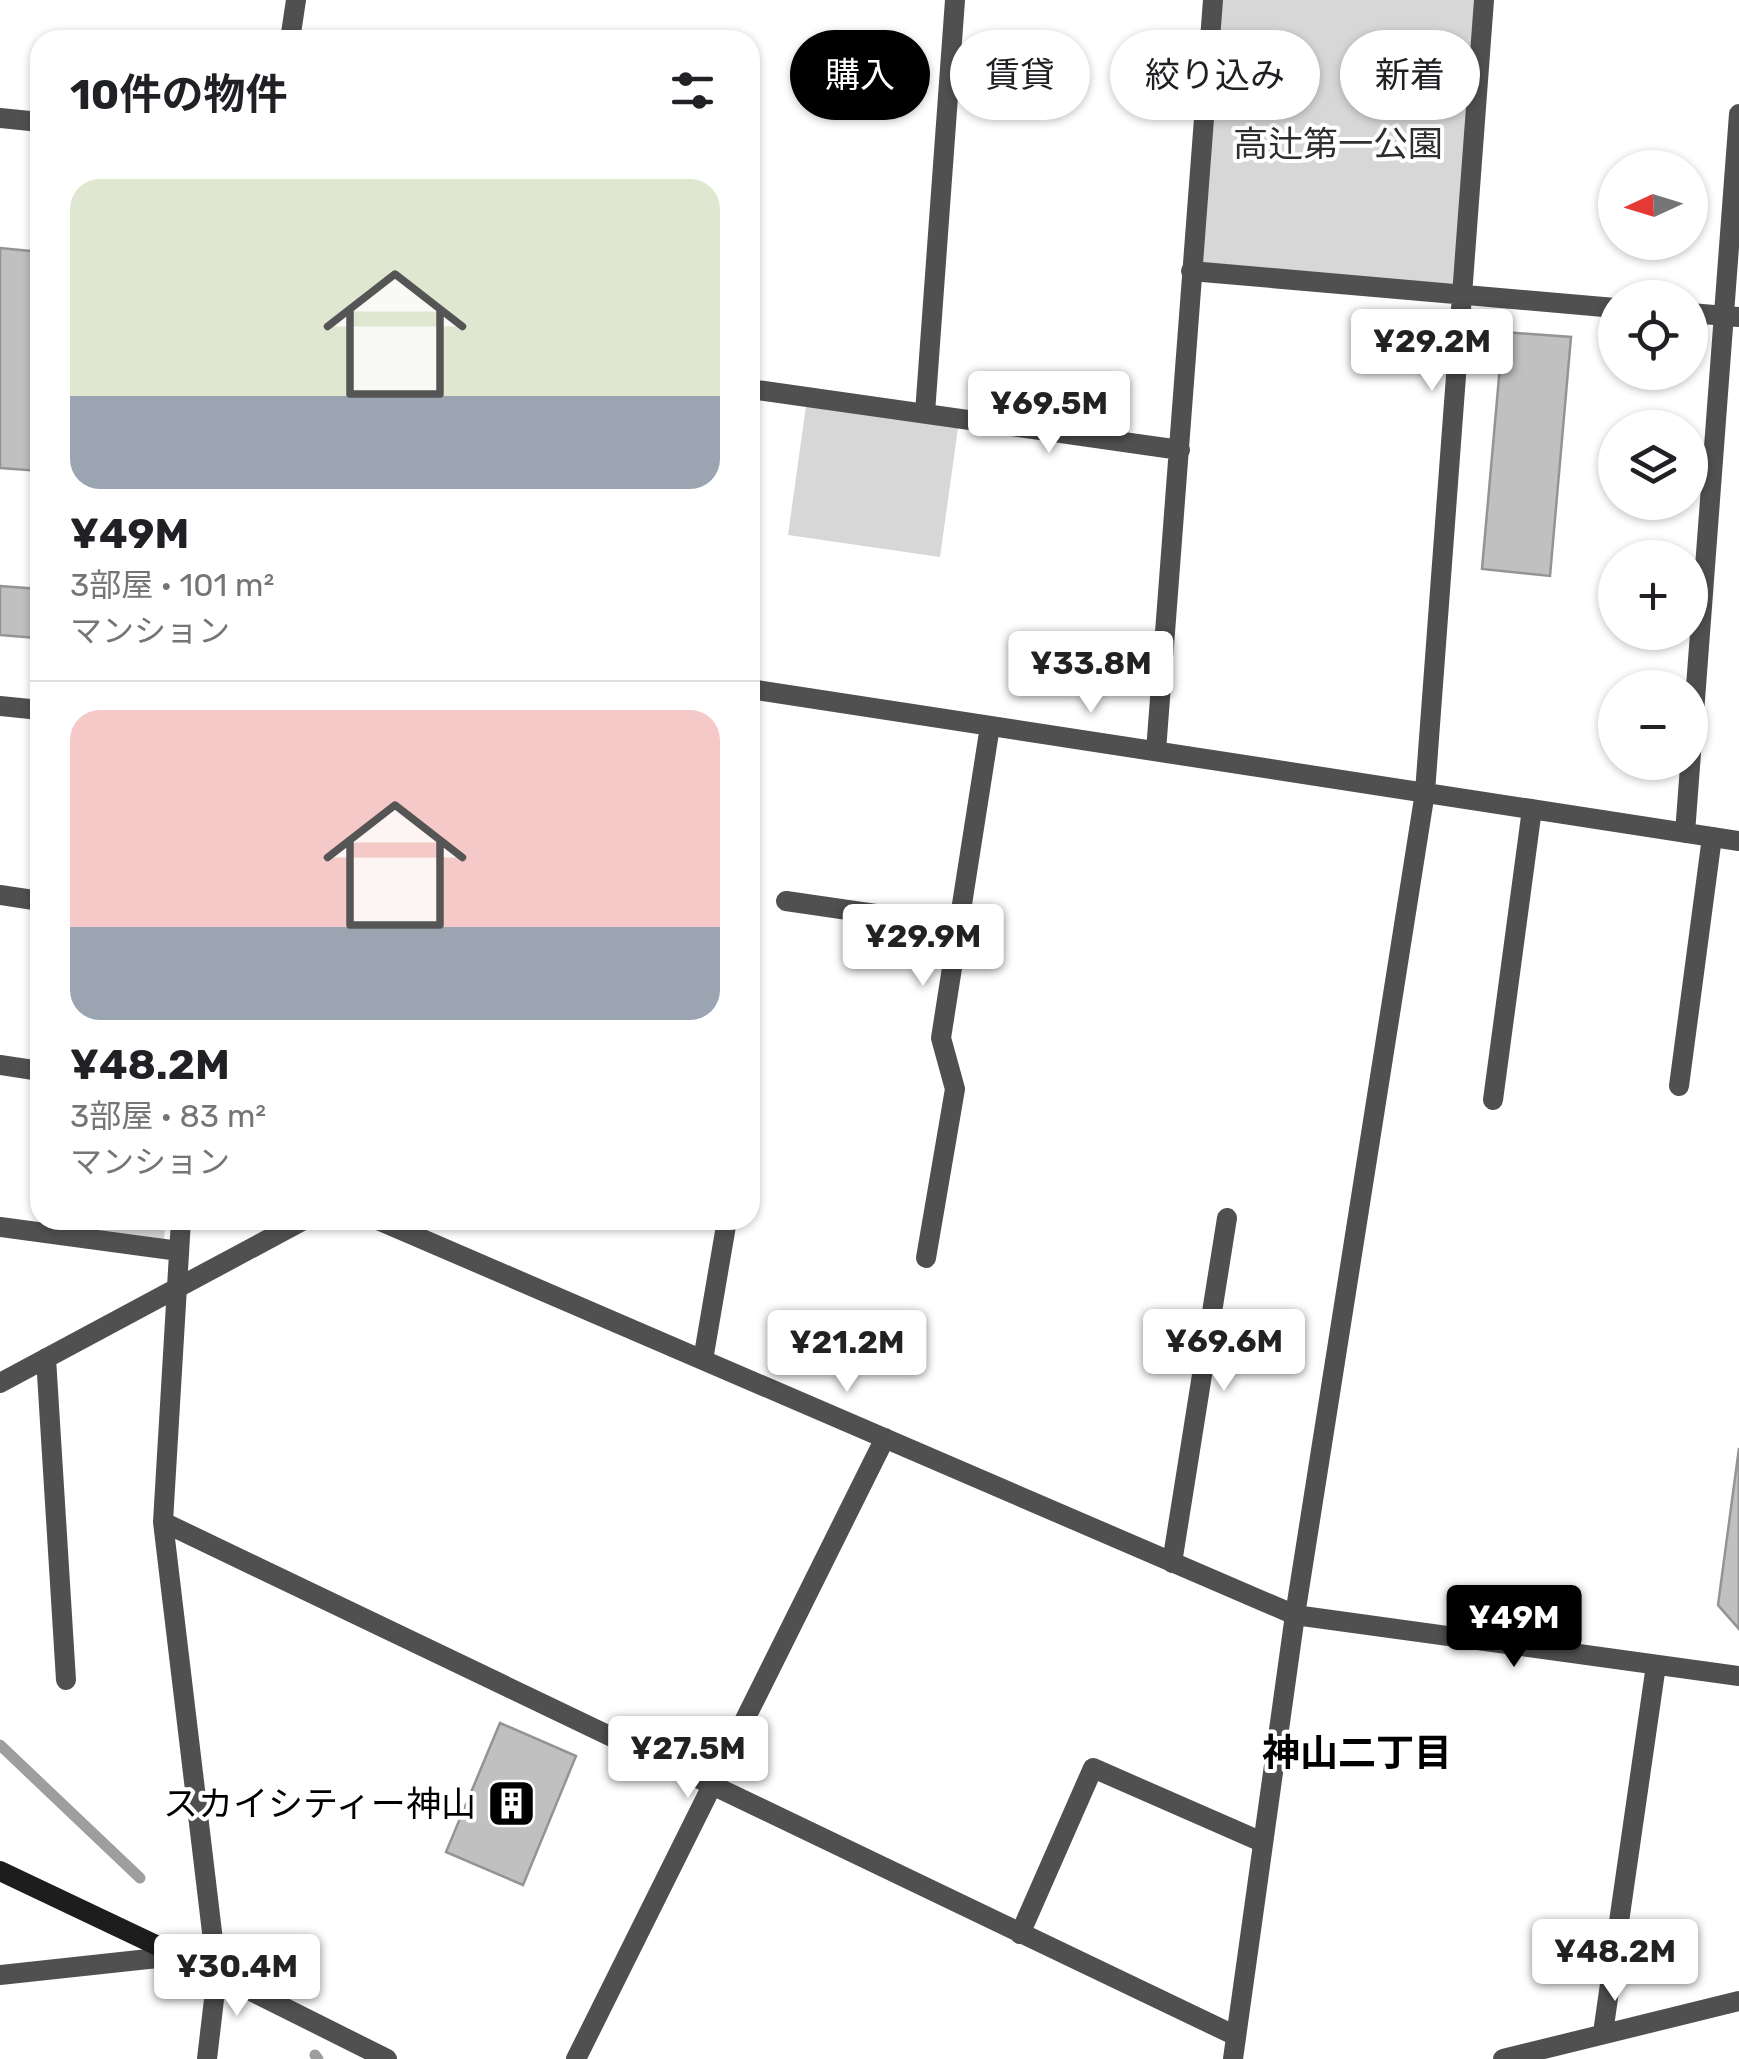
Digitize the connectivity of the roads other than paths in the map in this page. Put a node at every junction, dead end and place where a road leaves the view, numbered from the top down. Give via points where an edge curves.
1 (296, 0) edge
2 (955, 0) edge
3 (1213, 0) edge
4 (1484, 0) edge
5 (292, 30) edge
6 (1739, 114) edge
7 (0, 118) edge
8 (30, 121) edge
9 (1190, 272) junction
10 (1465, 296) junction
11 (1598, 307) edge
12 (1732, 316) edge
13 (760, 390) edge
14 (925, 412) junction
15 (1180, 450) junction
16 (760, 691) edge
17 (0, 706) edge
18 (30, 709) edge
19 (990, 726) junction
20 (1156, 751) junction
21 (1425, 792) junction
22 (1532, 809) junction
23 (1685, 832) junction
24 (1712, 837) junction
25 (1739, 841) edge
26 (0, 895) edge
27 (30, 900) edge
28 (786, 902) dead end
29 (958, 926) junction
30 (0, 1065) edge
31 (30, 1070) edge
32 (1679, 1086) dead end
33 (1493, 1100) dead end
34 (1226, 1218) dead end
35 (0, 1227) edge
36 (180, 1230) edge
37 (285, 1230) edge
38 (401, 1230) edge
39 (725, 1230) edge
40 (179, 1251) junction
41 (926, 1258) dead end
42 (177, 1287) junction
43 (46, 1358) junction
44 (702, 1360) junction
45 (0, 1383) edge
46 (885, 1438) junction
47 (163, 1522) junction
48 (1172, 1563) junction
49 (1295, 1616) junction
50 (1656, 1664) junction
51 (1739, 1676) edge
52 (66, 1680) dead end
53 (711, 1784) junction
54 (1262, 1842) junction
55 (0, 1872) edge
56 (1020, 1934) junction
57 (176, 1956) junction
58 (0, 1974) edge
59 (217, 1974) junction
60 (1739, 2001) edge
61 (1602, 2032) junction
62 (1234, 2036) junction
63 (207, 2059) edge
64 (386, 2059) edge
65 (576, 2059) edge
66 (1233, 2059) edge
67 (1503, 2059) edge

1 - 5 street
2 - 14 street
3 - 9 street
4 - 10 street
6 - 12 street
7 - 8 street
9 - 10 street
9 - 15 street
10 - 11 street
10 - 21 street
12 - 23 street
13 - 14 street
14 - 15 street
15 - 20 street
16 - 19 street
17 - 18 street
19 - 20 street
19 - 29 street
20 - 21 street
21 - 22 street
21 - 49 street
22 - 23 street
22 - 33 street
23 - 24 street
24 - 25 street
24 - 32 street
26 - 27 street
28 - 29 street
29 - 41 street via 940,1038 955,1090
30 - 31 street
34 - 48 street
35 - 40 street
36 - 40 street
37 - 42 street
38 - 44 street
39 - 44 street
40 - 42 street
42 - 43 street
42 - 47 street
43 - 45 street
43 - 52 street
44 - 46 street
46 - 48 street
46 - 53 street
47 - 53 street
47 - 59 street
48 - 49 street
49 - 50 street
49 - 54 street
50 - 51 street
50 - 61 street
53 - 56 street
53 - 65 street
54 - 56 street via 1093,1768
54 - 62 street
55 - 57 street
56 - 62 street
57 - 58 street
57 - 59 street
59 - 63 street
59 - 64 street
60 - 61 street
61 - 67 street
62 - 66 street

